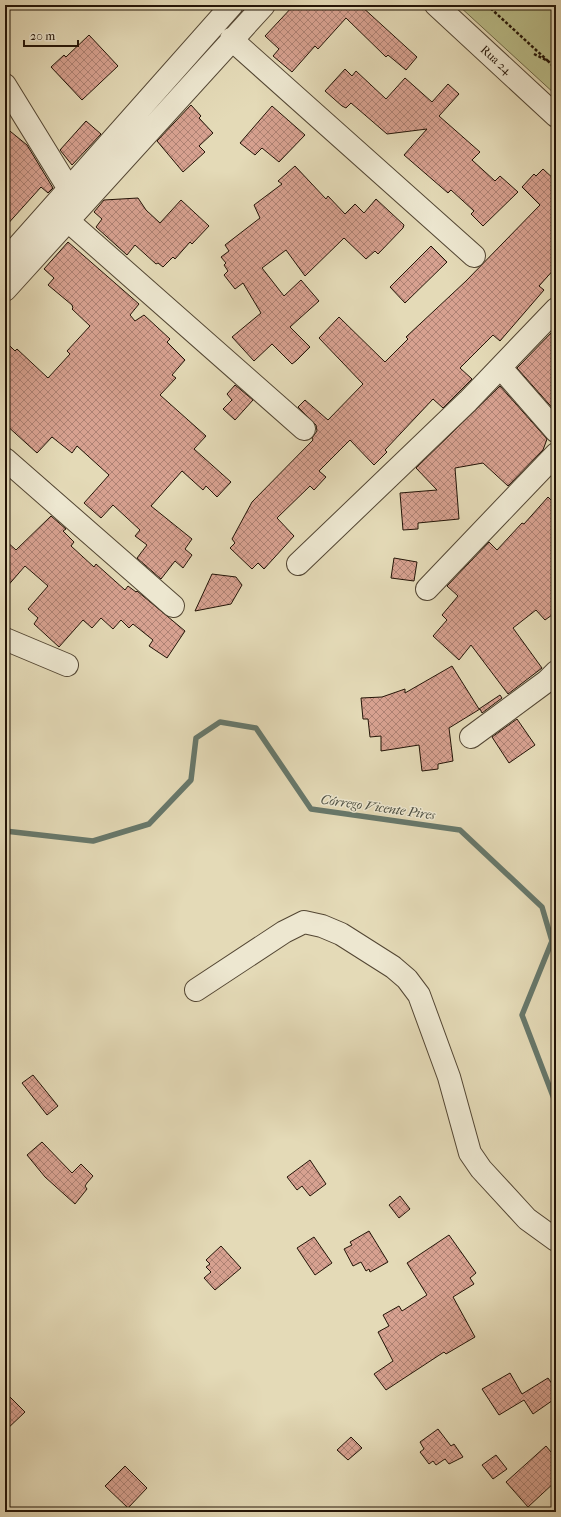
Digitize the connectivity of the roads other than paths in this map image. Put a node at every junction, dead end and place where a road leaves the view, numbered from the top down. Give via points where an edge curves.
1 (232, 5) edge
2 (264, 5) edge
3 (436, 5) edge
4 (231, 39) junction
5 (5, 85) edge
6 (556, 116) edge
7 (69, 189) junction
8 (67, 220) junction
9 (474, 256) dead end
10 (5, 261) edge
11 (5, 290) edge
12 (556, 309) edge
13 (501, 368) junction
14 (304, 429) dead end
15 (556, 431) edge
16 (556, 454) edge
17 (5, 459) edge
18 (298, 564) dead end
19 (427, 589) dead end
20 (173, 606) dead end
21 (5, 639) edge
22 (67, 665) dead end
23 (556, 672) edge
24 (471, 737) dead end
25 (196, 990) dead end
26 (556, 1240) edge

1 - 7 street
2 - 4 street
3 - 6 street, Rua 24
4 - 8 street
4 - 9 street
5 - 7 street
7 - 10 street
8 - 11 street
8 - 14 street
12 - 13 street
13 - 15 street
13 - 18 street
16 - 19 street
17 - 20 street
21 - 22 street
23 - 24 street
25 - 26 street via 284,932 304,922 341,934 393,967 407,979 419,996 449,1077 470,1154 527,1219

